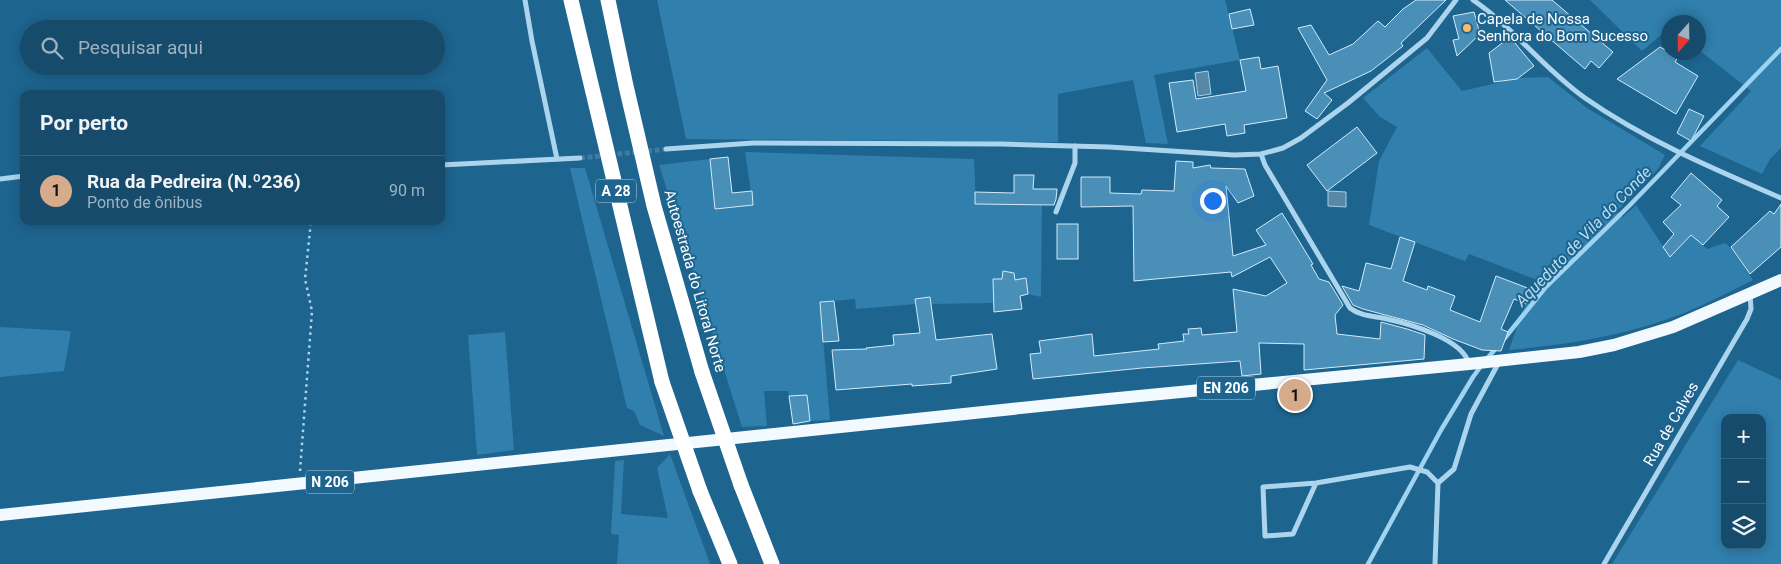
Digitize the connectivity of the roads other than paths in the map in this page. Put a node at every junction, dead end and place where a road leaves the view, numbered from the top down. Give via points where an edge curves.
1 (525, 0) edge
2 (571, 0) edge
3 (608, 0) edge
4 (1456, 0) edge
5 (1473, 0) edge
6 (1075, 146) junction
7 (666, 149) tunnel mouth
8 (1261, 154) junction
9 (580, 158) tunnel mouth
10 (557, 159) junction
11 (445, 166) edge
12 (20, 176) edge
13 (0, 179) edge
14 (1781, 198) edge
15 (1056, 212) dead end
16 (1781, 280) edge
17 (1750, 294) junction
18 (1500, 361) junction
19 (1469, 364) junction
20 (659, 447) joint
21 (1316, 483) junction
22 (1438, 483) junction
23 (0, 515) edge
24 (730, 564) edge
25 (772, 564) edge
26 (1435, 564) edge
27 (1604, 564) edge

1 - 10 street
2 - 24 highway, A 28, bridge via 662,382 700,491
3 - 25 highway, Autoestrada do Litoral Norte / A 28, bridge via 654,206 702,372
4 - 8 street via 1427,38 1348,103 1301,138 1283,148
5 - 14 street via 1592,103 1686,156
6 - 7 street via 753,142
6 - 8 street via 1234,156
6 - 15 street via 1075,163
8 - 19 street via 1350,308 1442,338 1463,351
9 - 10 street
10 - 11 street
12 - 13 street
16 - 17 main road, EN 206
17 - 18 main road, EN 206 via 1673,327 1614,345
17 - 27 street, Rua de Calves via 1751,309 1747,319
18 - 19 main road, EN 206
18 - 22 street via 1471,414 1454,469
19 - 20 main road, EN 206
20 - 23 main road, N 206
21 - 21 street via 1262,487 1265,536 1293,534
21 - 22 street via 1410,467 1427,472
22 - 26 street

